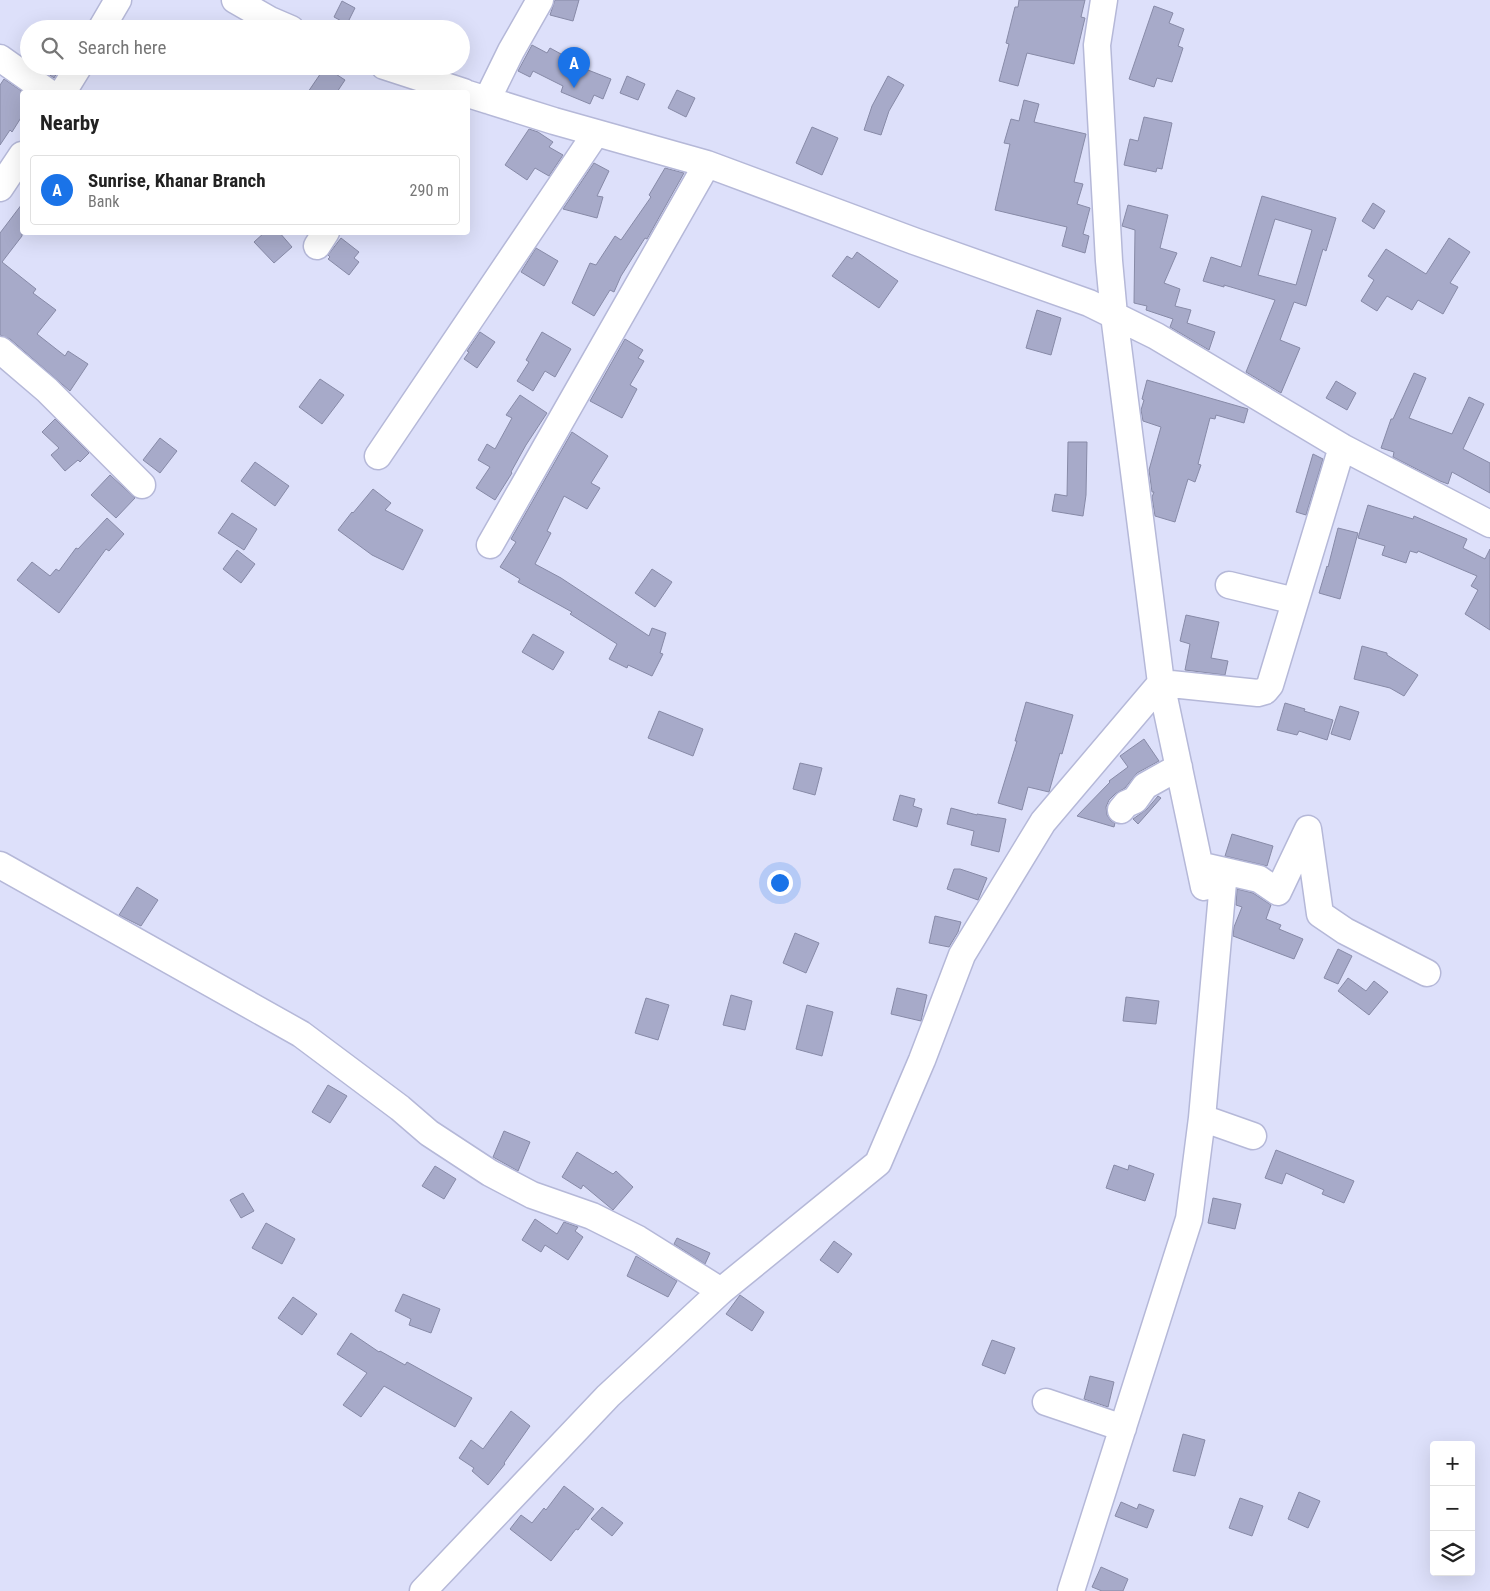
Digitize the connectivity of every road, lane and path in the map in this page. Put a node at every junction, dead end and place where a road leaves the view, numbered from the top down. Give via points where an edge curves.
1 (118, 0) edge
2 (235, 0) edge
3 (540, 0) edge
4 (1104, 0) edge
5 (106, 20) edge
6 (270, 20) edge
7 (0, 58) edge
8 (20, 72) edge
9 (24, 75) edge
10 (73, 75) edge
11 (391, 77) edge
12 (45, 90) edge
13 (64, 90) edge
14 (450, 90) edge
15 (473, 95) edge
16 (596, 133) junction
17 (20, 157) edge
18 (707, 164) junction
19 (0, 188) edge
20 (1114, 316) junction
21 (0, 350) edge
22 (1342, 447) junction
23 (378, 456) dead end
24 (142, 484) dead end
25 (1490, 524) edge
26 (490, 544) dead end
27 (1229, 585) dead end
28 (1295, 601) junction
29 (1160, 683) junction
30 (1179, 767) junction
31 (1121, 810) dead end
32 (0, 865) edge
33 (1199, 865) junction
34 (1427, 973) dead end
35 (1202, 1118) junction
36 (1253, 1136) dead end
37 (721, 1291) junction
38 (1046, 1402) dead end
39 (1123, 1428) junction
40 (423, 1591) edge
41 (1071, 1591) edge

1 - 5 street
2 - 6 street
3 - 15 street via 511,51
4 - 20 street via 1097,45
7 - 8 street
9 - 12 street
10 - 13 street
11 - 14 street
15 - 16 street
16 - 18 street
16 - 23 street
17 - 19 street
18 - 20 street via 1088,303
18 - 26 street
20 - 22 street via 1156,336
20 - 29 street
21 - 24 street
22 - 25 street
22 - 28 street
27 - 28 street
28 - 29 street via 1270,685 1265,691 1258,693
29 - 30 street
29 - 37 street via 1043,822 962,955 878,1163
30 - 31 street via 1145,786 1135,800
30 - 33 street
32 - 37 street via 301,1034 429,1133 490,1173 532,1195 592,1216 638,1239
33 - 34 street via 1259,879 1278,892 1308,829 1320,914 1345,931
33 - 35 street via 1204,887 1224,871
35 - 36 street
35 - 39 street via 1189,1219
37 - 40 street via 608,1396
38 - 39 street
39 - 41 street

